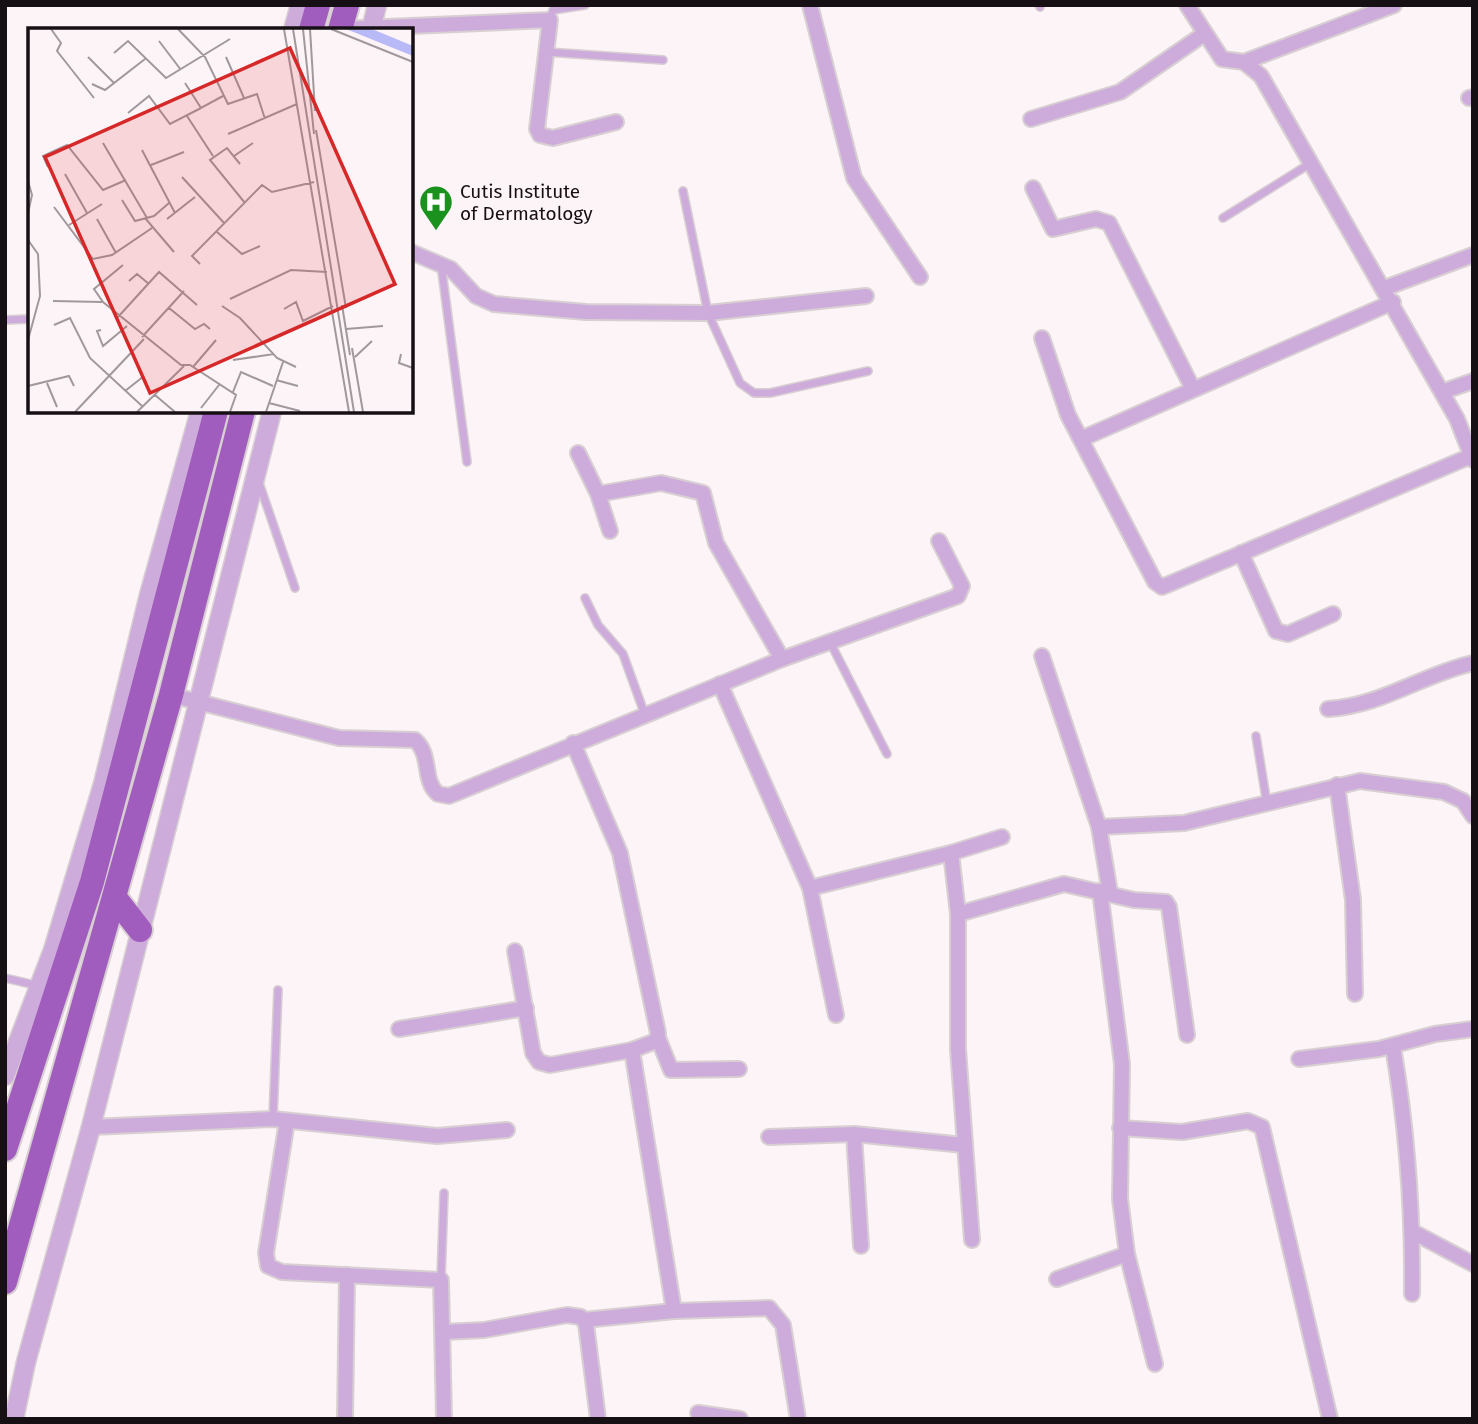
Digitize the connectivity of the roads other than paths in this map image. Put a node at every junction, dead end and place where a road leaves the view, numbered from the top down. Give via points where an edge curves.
1 (300, 5) edge
2 (318, 5) edge
3 (347, 5) edge
4 (377, 5) edge
5 (585, 5) edge
6 (810, 5) edge
7 (1187, 5) edge
8 (1394, 5) edge
9 (550, 20) junction
10 (294, 28) edge
11 (312, 28) edge
12 (340, 28) edge
13 (371, 28) edge
14 (391, 28) edge
15 (1205, 34) junction
16 (547, 52) junction
17 (663, 60) dead end
18 (1244, 62) junction
19 (1031, 119) dead end
20 (615, 122) dead end
21 (1312, 163) junction
22 (1033, 188) dead end
23 (683, 191) dead end
24 (1223, 218) dead end
25 (413, 253) edge
26 (1473, 255) edge
27 (441, 264) junction
28 (920, 277) dead end
29 (1385, 288) junction
30 (866, 296) dead end
31 (1393, 302) junction
32 (708, 313) junction
33 (28, 318) edge
34 (5, 320) edge
35 (1042, 338) dead end
36 (868, 371) dead end
37 (1473, 381) edge
38 (1193, 389) junction
39 (1442, 392) junction
40 (199, 413) edge
41 (215, 413) edge
42 (242, 413) edge
43 (271, 413) edge
44 (1081, 439) junction
45 (578, 453) dead end
46 (1472, 458) edge
47 (467, 462) dead end
48 (256, 473) junction
49 (598, 494) junction
50 (610, 531) dead end
51 (939, 541) dead end
52 (1241, 553) junction
53 (295, 588) dead end
54 (585, 598) dead end
55 (1333, 614) dead end
56 (830, 642) junction
57 (1042, 656) dead end
58 (782, 660) junction
59 (1473, 663) edge
60 (720, 684) junction
61 (171, 695) junction
62 (197, 701) junction
63 (1328, 709) dead end
64 (645, 715) junction
65 (1256, 737) dead end
66 (573, 743) junction
67 (887, 754) dead end
68 (1337, 785) junction
69 (1266, 804) junction
70 (1473, 816) edge
71 (1099, 827) junction
72 (1002, 837) dead end
73 (951, 853) junction
74 (810, 888) junction
75 (1105, 892) junction
76 (115, 898) junction
77 (958, 914) junction
78 (140, 930) junction
79 (62, 950) junction
80 (515, 951) dead end
81 (5, 978) edge
82 (40, 986) junction
83 (278, 990) dead end
84 (1355, 994) dead end
85 (526, 1007) junction
86 (836, 1015) dead end
87 (399, 1029) dead end
88 (1473, 1029) edge
89 (1187, 1035) dead end
90 (658, 1038) junction
91 (1393, 1047) junction
92 (632, 1050) junction
93 (1299, 1059) dead end
94 (739, 1069) dead end
95 (5, 1076) edge
96 (280, 1120) junction
97 (91, 1127) junction
98 (1120, 1128) junction
99 (507, 1130) dead end
100 (854, 1134) junction
101 (769, 1137) dead end
102 (964, 1145) junction
103 (5, 1149) edge
104 (444, 1193) dead end
105 (1413, 1232) junction
106 (972, 1240) dead end
107 (861, 1246) dead end
108 (1127, 1254) junction
109 (1473, 1264) edge
110 (347, 1275) junction
111 (1057, 1279) dead end
112 (441, 1280) junction
113 (5, 1282) edge
114 (1412, 1294) dead end
115 (674, 1311) junction
116 (584, 1320) junction
117 (444, 1332) junction
118 (1156, 1364) dead end
119 (698, 1413) dead end
120 (15, 1419) edge
121 (345, 1419) edge
122 (443, 1419) edge
123 (597, 1419) edge
124 (740, 1419) edge
125 (798, 1419) edge
126 (1330, 1419) edge

1 - 10 street
2 - 11 highway
3 - 12 highway
4 - 13 street
5 - 9 lane via 553,10
6 - 28 street via 854,178
7 - 15 street
8 - 18 street
9 - 14 street
9 - 16 street
15 - 18 street via 1222,59
15 - 19 street via 1120,92
16 - 17 lane
16 - 20 street via 540,135 553,138
18 - 21 street via 1261,76
21 - 24 lane
21 - 29 street
22 - 38 street via 1054,229 1096,219 1109,223
23 - 32 lane
25 - 27 street
26 - 29 street
27 - 32 street via 476,296 494,304 586,312
27 - 47 lane
29 - 31 street
30 - 32 street
31 - 38 street
31 - 39 street
32 - 36 lane via 740,383 754,393
33 - 34 lane
35 - 44 street via 1062,400
37 - 39 street
38 - 44 street
39 - 46 street via 1463,429
40 - 79 street via 149,595
41 - 79 highway via 92,882
42 - 61 highway
43 - 48 street
44 - 52 street via 1158,585 1166,587
45 - 49 street
46 - 52 street
48 - 53 lane
48 - 62 street
49 - 50 street
49 - 58 street via 661,484 703,492 716,543
51 - 56 street via 962,586 958,596
52 - 55 street via 1276,631 1288,634
54 - 64 lane via 598,625 623,654
56 - 58 street
56 - 67 lane
57 - 71 street
58 - 60 street
59 - 63 street via 1365,705
60 - 64 street
60 - 74 street
61 - 62 street
61 - 76 highway
62 - 66 street via 339,738 415,740 426,755 431,787 449,796
62 - 78 street
64 - 66 street
65 - 69 lane
66 - 90 street via 620,853
68 - 69 street
68 - 70 street via 1375,782 1444,793 1463,801
68 - 84 street via 1353,900
69 - 71 street via 1171,825
71 - 75 street
72 - 73 street
73 - 74 street
73 - 77 street
74 - 86 street
75 - 77 street via 1054,884
75 - 89 street via 1168,904
75 - 98 street via 1121,1040
76 - 78 highway
76 - 113 highway
77 - 102 street via 958,1049
78 - 97 street
79 - 82 street
79 - 103 highway
80 - 85 street
81 - 82 lane
82 - 95 street
83 - 96 lane
85 - 87 street
85 - 92 street via 533,1054 544,1065
88 - 91 street
90 - 92 street
90 - 94 street via 671,1070
91 - 93 street
91 - 105 street via 1405,1118
92 - 115 street
96 - 97 street
96 - 99 street via 437,1136
96 - 110 street via 266,1261 282,1272
97 - 120 street via 26,1362
98 - 108 street via 1119,1175
98 - 126 street via 1182,1132 1248,1121 1262,1127
100 - 101 street
100 - 102 street
100 - 107 street
102 - 106 street
104 - 112 lane
105 - 109 street
105 - 114 street
108 - 111 street
108 - 118 street
110 - 112 street
110 - 121 street
112 - 117 street
115 - 116 street
115 - 125 street via 762,1307 775,1312 783,1325
116 - 117 street via 567,1315
116 - 123 street
117 - 122 street
119 - 124 street

